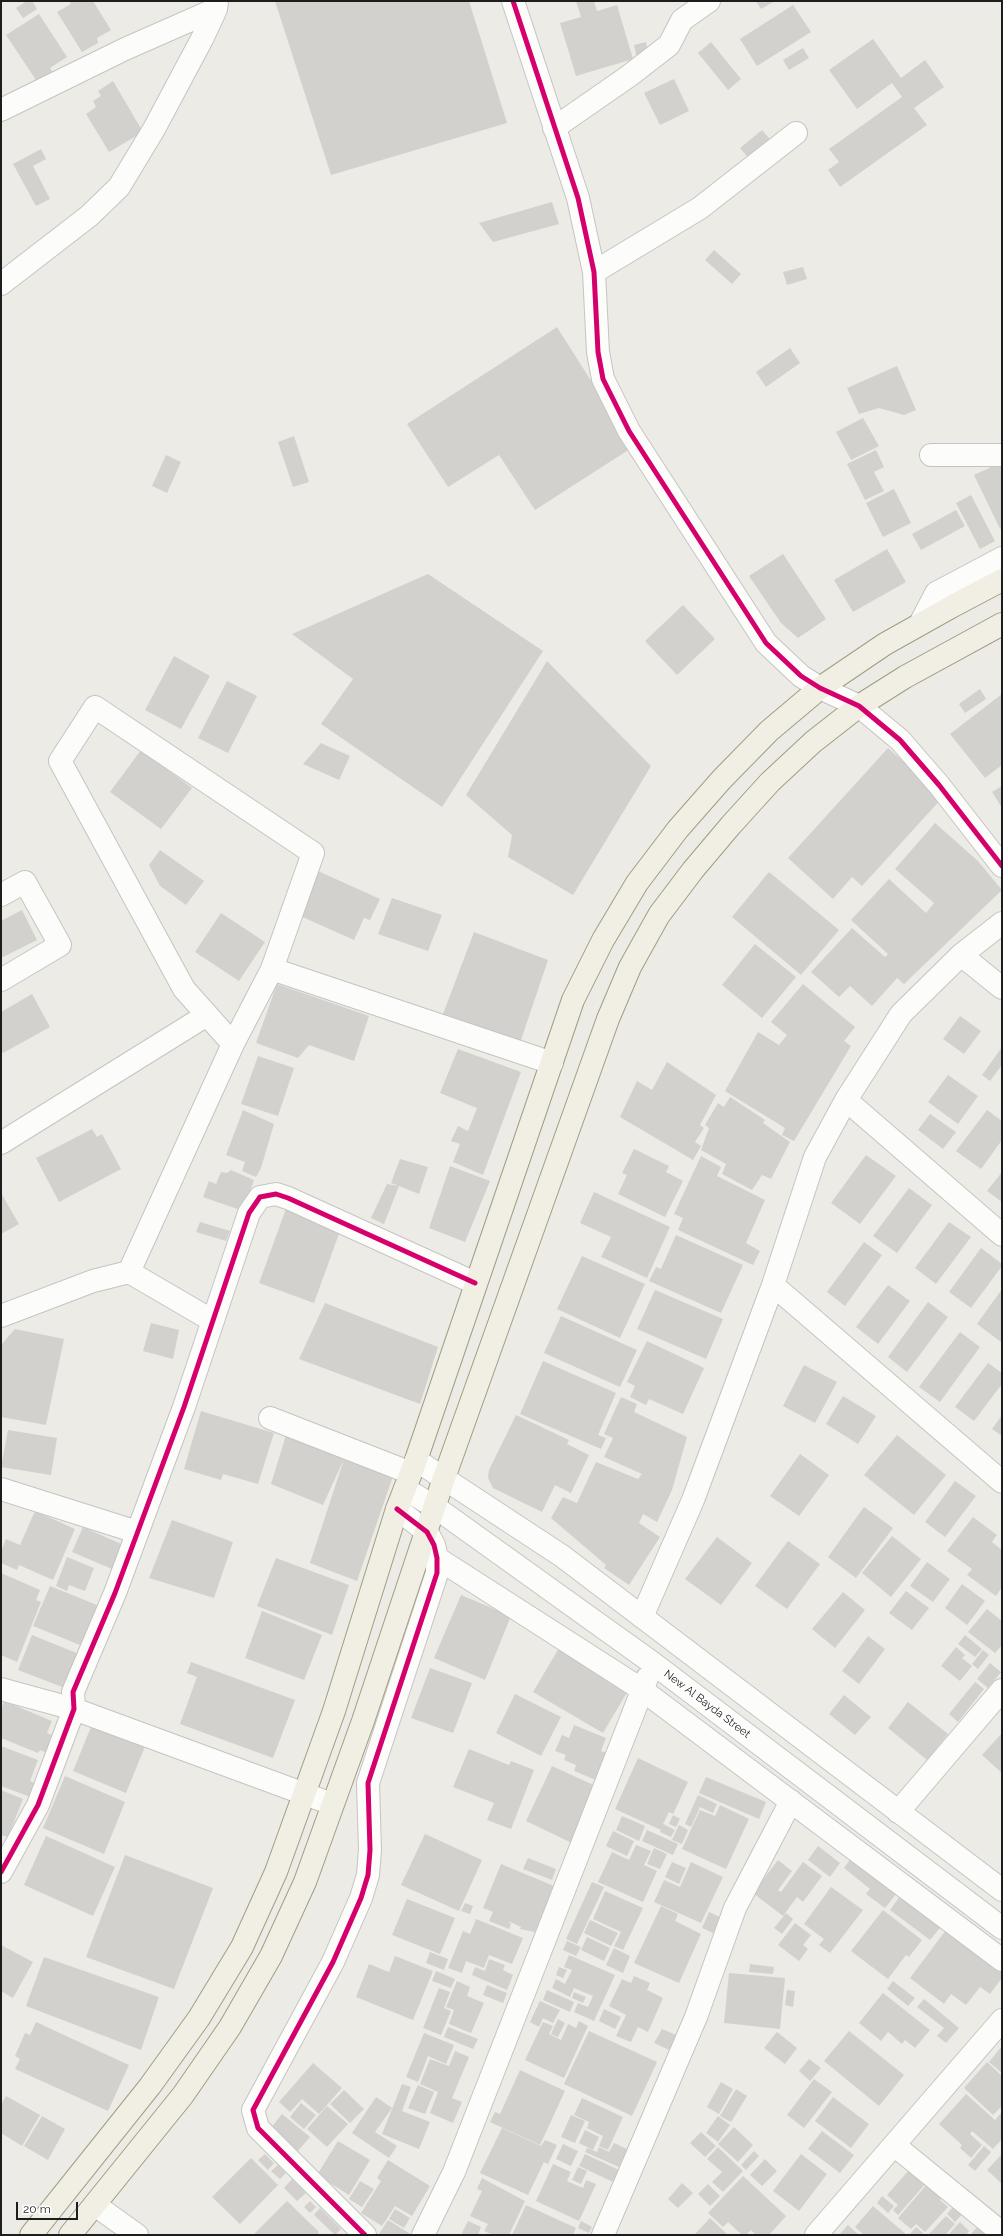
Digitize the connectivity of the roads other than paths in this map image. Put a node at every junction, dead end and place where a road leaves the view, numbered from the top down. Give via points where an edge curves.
1 (513, 1) edge
2 (709, 1) edge
3 (216, 5) edge
4 (681, 10) edge
5 (1, 110) edge
6 (554, 128) junction
7 (796, 133) dead end
8 (594, 272) junction
9 (1, 284) edge
10 (931, 455) dead end
11 (1002, 455) edge
12 (1002, 558) edge
13 (1002, 580) edge
14 (920, 624) junction
15 (1002, 624) edge
16 (820, 688) junction
17 (858, 706) junction
18 (1002, 866) edge
19 (1, 895) edge
20 (1002, 923) edge
21 (960, 955) junction
22 (272, 968) junction
23 (1, 980) edge
24 (1002, 988) edge
25 (207, 1015) junction
26 (233, 1044) junction
27 (552, 1063) junction
28 (846, 1100) junction
29 (1, 1143) edge
30 (1002, 1235) edge
31 (129, 1272) junction
32 (475, 1283) junction
33 (773, 1285) junction
34 (1, 1316) edge
35 (213, 1321) junction
36 (270, 1418) dead end
37 (410, 1474) junction
38 (444, 1478) junction
39 (1002, 1482) edge
40 (1, 1489) edge
41 (435, 1507) junction
42 (397, 1509) junction
43 (137, 1532) junction
44 (427, 1532) junction
45 (437, 1558) junction
46 (642, 1617) junction
47 (670, 1639) junction
48 (654, 1664) junction
49 (1, 1689) edge
50 (641, 1689) junction
51 (1002, 1690) edge
52 (74, 1709) junction
53 (304, 1793) junction
54 (790, 1801) junction
55 (332, 1804) junction
56 (898, 1812) junction
57 (1, 1872) edge
58 (1002, 1890) edge
59 (1002, 1928) edge
60 (1002, 1960) edge
61 (1002, 2020) edge
62 (894, 2146) junction
63 (95, 2205) junction
64 (1002, 2233) edge
65 (31, 2235) edge
66 (70, 2235) edge
67 (137, 2235) edge
68 (365, 2235) edge
69 (423, 2235) edge
70 (603, 2235) edge
71 (816, 2235) edge

1 - 6 street
2 - 4 street
3 - 5 street
3 - 9 street via 154,129 119,186 89,216
4 - 6 street via 669,45
6 - 8 street via 578,198
7 - 8 street via 700,208
8 - 16 street via 602,379 630,431 766,644 782,660
10 - 11 street
12 - 14 street via 936,593
13 - 14 main road
14 - 16 main road
15 - 17 main road
16 - 17 street
16 - 27 main road via 769,731 722,778 678,829 637,883 603,940 573,1000
17 - 18 street via 900,740 940,785
17 - 38 main road via 770,782 731,825 659,915 630,966 608,1019
19 - 23 street via 26,882 60,945
20 - 21 street
21 - 24 street
21 - 28 street via 901,1014
22 - 25 street via 313,853 95,707 60,761 184,989
22 - 26 street
22 - 27 street
25 - 26 street
25 - 29 street
26 - 31 street
27 - 32 main road
28 - 30 street
28 - 33 street via 815,1157
31 - 34 street via 93,1281
31 - 35 street
32 - 35 street via 276,1194 260,1197 249,1213
32 - 37 main road
33 - 39 street
33 - 46 street via 693,1500
35 - 43 street
36 - 37 street
37 - 38 street
37 - 41 street, New Al Bayda Street
37 - 42 main road
38 - 41 main road
38 - 46 street via 562,1556
40 - 43 street
41 - 44 main road
41 - 48 street, New Al Bayda Street
42 - 44 street
42 - 53 main road via 334,1711
43 - 52 street via 74,1692
44 - 45 street
44 - 55 main road
45 - 50 street
45 - 68 street via 437,1573 368,1783 370,1850 365,1886 333,1962 253,2110 258,2128
46 - 47 street
47 - 48 street
47 - 56 street
48 - 50 street
48 - 59 street, New Al Bayda Street
49 - 52 street
50 - 54 street
50 - 69 street via 625,1739 592,1815 454,2172
51 - 56 street
52 - 53 street
52 - 57 street via 38,1805
53 - 55 street
53 - 65 main road via 276,1872 242,1947 199,2018 150,2086
54 - 60 street
54 - 70 street via 734,1908 696,2017
55 - 63 main road via 305,1882 271,1956 230,2027 183,2095
56 - 58 street
61 - 62 street
62 - 64 street
62 - 71 street
63 - 66 main road
63 - 67 street

